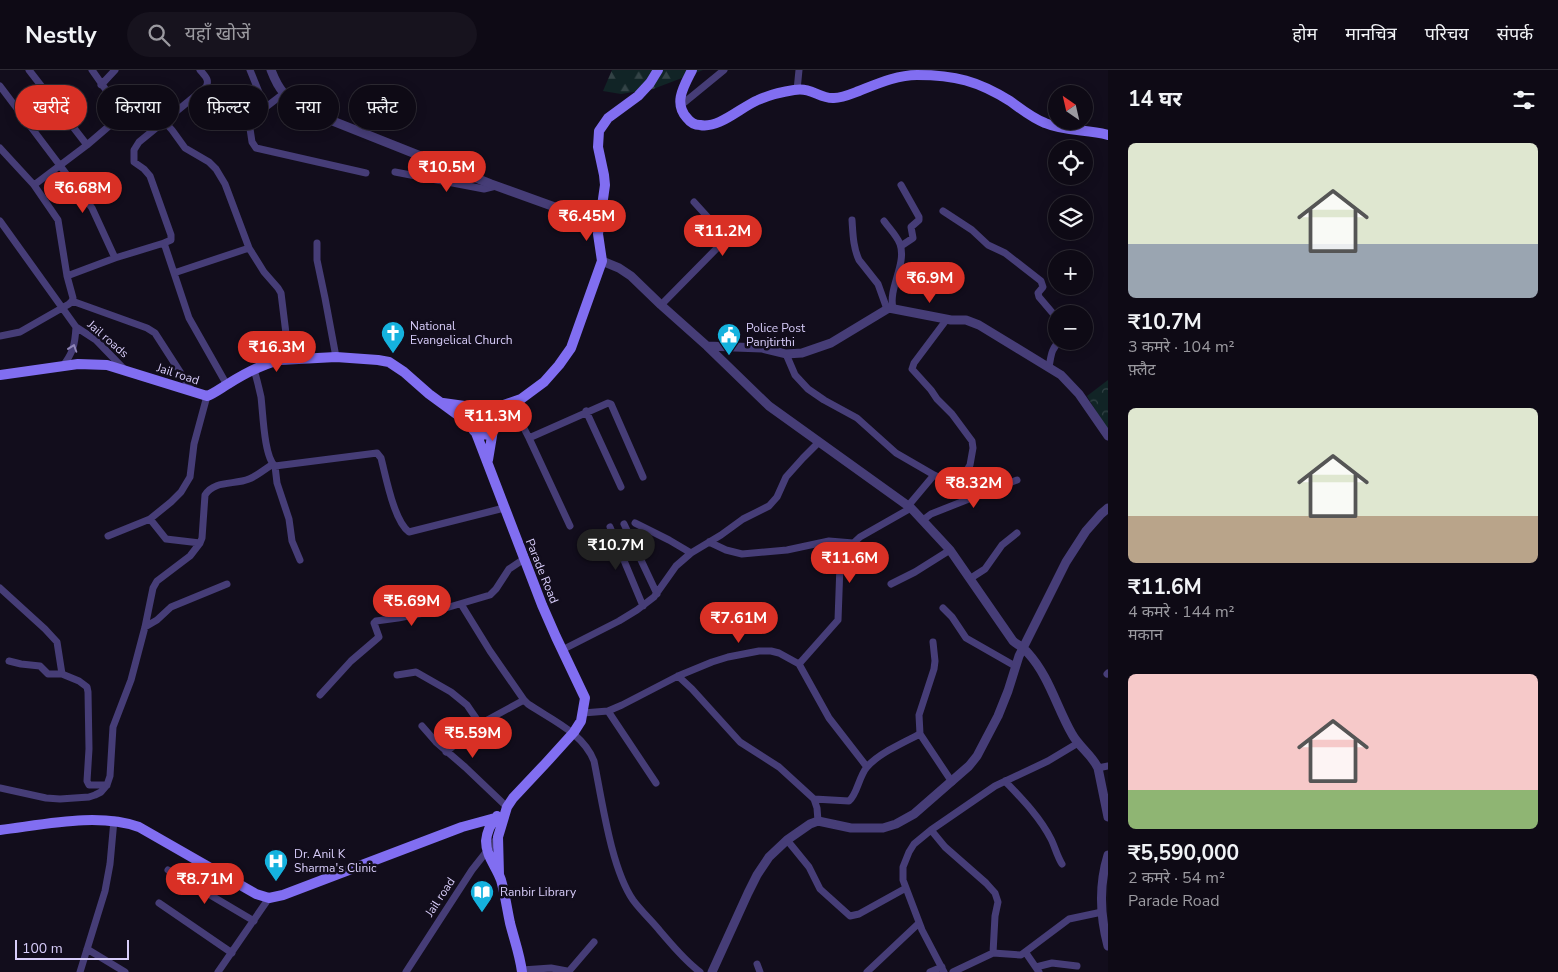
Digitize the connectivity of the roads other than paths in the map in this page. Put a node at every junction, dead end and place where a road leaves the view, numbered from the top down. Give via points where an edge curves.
1 (29, 70) edge
2 (92, 70) edge
3 (115, 70) edge
4 (200, 70) edge
5 (250, 70) edge
6 (271, 70) edge
7 (658, 70) edge
8 (692, 70) edge
9 (724, 70) edge
10 (799, 70) edge
11 (101, 85) joint
12 (256, 85) edge
13 (0, 86) edge
14 (278, 87) edge
15 (797, 90) junction
16 (278, 98) edge
17 (268, 106) edge
18 (680, 106) junction
19 (179, 110) edge
20 (339, 124) edge
21 (104, 130) edge
22 (155, 130) edge
23 (171, 130) edge
24 (250, 130) edge
25 (1108, 135) edge
26 (87, 145) junction
27 (0, 148) edge
28 (60, 166) junction
29 (395, 172) dead end
30 (366, 173) dead end
31 (34, 185) junction
32 (901, 185) dead end
33 (496, 186) junction
34 (694, 202) dead end
35 (943, 211) dead end
36 (852, 220) dead end
37 (0, 221) edge
38 (884, 221) dead end
39 (599, 223) junction
40 (317, 242) dead end
41 (164, 243) junction
42 (900, 246) junction
43 (249, 248) junction
44 (115, 258) junction
45 (602, 261) junction
46 (174, 273) junction
47 (67, 276) junction
48 (72, 301) junction
49 (661, 306) junction
50 (1048, 308) edge
51 (62, 309) junction
52 (890, 309) junction
53 (947, 319) junction
54 (76, 326) junction
55 (0, 336) edge
56 (707, 346) junction
57 (1052, 350) edge
58 (786, 354) junction
59 (336, 357) junction
60 (289, 358) junction
61 (62, 367) junction
62 (1049, 367) junction
63 (124, 369) junction
64 (254, 370) junction
65 (0, 375) edge
66 (226, 385) junction
67 (193, 392) junction
68 (207, 396) junction
69 (521, 399) junction
70 (441, 402) junction
71 (514, 409) junction
72 (485, 410) junction
73 (586, 412) junction
74 (473, 428) junction
75 (494, 428) junction
76 (1108, 436) edge
77 (529, 438) junction
78 (819, 442) junction
79 (488, 461) junction
80 (274, 465) junction
81 (934, 475) junction
82 (643, 476) dead end
83 (1017, 480) dead end
84 (621, 487) dead end
85 (909, 507) junction
86 (504, 508) junction
87 (1108, 508) edge
88 (150, 519) junction
89 (923, 520) junction
90 (635, 523) dead end
91 (624, 524) dead end
92 (570, 526) dead end
93 (610, 527) dead end
94 (1018, 533) dead end
95 (108, 536) dead end
96 (709, 542) junction
97 (200, 543) junction
98 (852, 543) junction
99 (950, 550) junction
100 (690, 553) junction
101 (524, 559) junction
102 (300, 560) dead end
103 (971, 578) junction
104 (227, 584) dead end
105 (891, 584) dead end
106 (0, 588) edge
107 (393, 594) dead end
108 (657, 594) junction
109 (461, 604) junction
110 (643, 606) junction
111 (943, 608) dead end
112 (398, 618) junction
113 (145, 627) junction
114 (933, 642) dead end
115 (1023, 648) junction
116 (562, 650) junction
117 (9, 661) dead end
118 (799, 664) junction
119 (1015, 666) junction
120 (62, 674) junction
121 (397, 674) dead end
122 (678, 676) junction
123 (580, 687) junction
124 (320, 695) dead end
125 (524, 700) junction
126 (608, 711) junction
127 (583, 713) junction
128 (480, 724) junction
129 (422, 726) dead end
130 (920, 734) junction
131 (569, 735) junction
132 (1078, 742) junction
133 (446, 752) junction
134 (867, 766) junction
135 (1108, 766) edge
136 (1098, 768) junction
137 (1005, 781) junction
138 (656, 782) dead end
139 (952, 782) junction
140 (107, 785) junction
141 (0, 788) edge
142 (814, 799) junction
143 (506, 810) junction
144 (1108, 817) edge
145 (495, 818) junction
146 (114, 820) junction
147 (818, 821) junction
148 (0, 830) edge
149 (931, 830) junction
150 (498, 837) junction
151 (787, 840) junction
152 (487, 849) junction
153 (1108, 855) edge
154 (1062, 864) dead end
155 (168, 870) dead end
156 (499, 875) junction
157 (906, 888) junction
158 (269, 898) junction
159 (159, 903) dead end
160 (1102, 912) junction
161 (254, 921) junction
162 (919, 923) junction
163 (594, 942) dead end
164 (1108, 946) edge
165 (87, 949) junction
166 (232, 953) junction
167 (993, 953) junction
168 (1026, 953) junction
169 (757, 964) dead end
170 (1077, 966) dead end
171 (1038, 969) edge
172 (943, 970) edge
173 (522, 971) edge
174 (80, 972) edge
175 (125, 972) edge
176 (218, 972) edge
177 (406, 972) edge
178 (700, 972) edge
179 (712, 972) edge
180 (760, 972) edge
181 (867, 972) edge
182 (930, 972) edge
183 (954, 972) edge

1 - 26 street
2 - 11 street
3 - 11 street
4 - 19 street via 208,84
5 - 12 street
6 - 14 street
7 - 39 main road via 638,96 608,118 599,131 598,147 605,185
8 - 18 main road via 682,90
9 - 18 street
10 - 15 street
13 - 28 street
15 - 18 main road via 757,100 707,126 688,120
15 - 25 main road via 809,90 833,98 914,75 957,78 990,90 1039,121
16 - 17 street
20 - 33 street
21 - 26 street
22 - 41 street via 136,145 133,159 152,180 172,236
23 - 43 street via 185,148 216,169 225,184
24 - 30 street via 256,148
26 - 28 street
27 - 31 street
28 - 31 street
28 - 44 street via 92,208
29 - 33 street via 484,190
31 - 47 street via 58,220
32 - 42 street via 919,220 911,227 913,238
33 - 39 street
34 - 49 street via 723,234 724,241
35 - 50 street via 1041,281 1043,287 1039,297
36 - 52 street via 858,260 878,284
37 - 51 street
38 - 42 street
39 - 45 main road
40 - 59 street via 317,260
41 - 44 street
41 - 46 street
42 - 52 street via 899,270
43 - 46 street
43 - 60 street via 280,293
44 - 47 street
45 - 49 street via 631,276
45 - 69 main road via 571,348 544,382
46 - 66 street via 188,318
47 - 48 street
48 - 51 street
48 - 67 street via 155,333
49 - 56 street
51 - 54 street
51 - 55 street via 20,332
52 - 53 street
52 - 58 street via 832,342 802,353
53 - 62 street via 973,322
53 - 81 street via 912,369 962,427 973,448 970,465 959,479 946,481
61 -> 54 street via 74,348
54 - 63 street, Jail roads via 96,340
56 - 58 street via 762,348
56 - 78 street via 770,406
57 - 62 street
58 - 81 street via 796,375 808,389 857,418 896,452
59 - 60 main road, Jail road
59 - 70 main road, Jail road via 389,362
60 - 64 main road, Jail road
61 - 63 main road, Jail road via 91,364
61 - 65 main road, Jail road
62 - 76 street via 1068,381
63 - 67 main road, Jail road
64 - 66 main road, Jail road
64 - 80 street via 261,396 268,453
66 - 68 main road, Jail road
67 - 68 main road, Jail road
68 - 88 street via 195,437 188,481 176,498
69 - 71 main road
69 - 72 main road
70 - 72 main road
70 - 74 main road, Jail road
71 - 75 main road
71 - 77 street
72 - 74 main road via 473,413 470,420
72 - 75 main road via 492,412
73 - 77 street
73 - 82 street via 606,402 610,404
73 - 84 street
74 - 75 main road via 483,435
74 - 79 main road, Parade Road
75 - 79 main road
77 - 92 street
78 - 85 street
78 - 96 street via 786,477 774,501
79 - 86 main road, Parade Road
80 - 86 street via 377,453 392,500 409,532
80 - 97 street via 250,479 216,486 208,491
80 - 102 street via 292,541
81 - 85 street
83 - 89 street
85 - 89 street
85 - 98 street
86 - 101 main road, Parade Road
87 - 115 street via 1086,531 1066,562
88 - 95 street
88 - 97 street via 166,538
89 - 99 street
90 - 100 street
91 - 108 street
93 - 110 street
94 - 103 street via 1002,544 985,570
96 - 98 street via 742,554 787,550 829,541
96 - 100 street
97 - 113 street via 190,556 154,585
98 - 118 street via 840,565 838,620
99 - 103 street
99 - 105 street
100 - 108 street via 676,566
101 - 109 street via 509,569 490,595
101 - 116 main road, Parade Road
103 - 115 street via 1013,641
104 - 113 street via 171,607
106 - 120 street via 56,642
107 - 112 street
108 - 110 street
109 - 112 street
109 - 125 street
110 - 116 street
111 - 119 street via 966,638
112 - 124 street via 376,621 379,637 350,661
113 - 140 street via 114,727
114 - 130 street via 934,669 918,715
115 - 119 street
115 - 132 street via 1051,688
116 - 123 main road, Parade Road
117 - 120 street via 40,666 48,674
118 - 122 street via 779,652 759,651 728,657
118 - 134 street via 829,718
119 - 139 street via 1004,704 976,756
120 - 140 street via 87,687 87,780 89,785
121 - 128 street via 416,672 451,692 467,704
122 - 126 street
122 - 142 street via 740,742 779,766
123 - 127 main road, Parade Road via 585,698
123 - 131 main road via 578,712
125 - 128 street
125 - 131 street
126 - 127 street
126 - 138 street
127 - 131 main road via 578,726
128 - 133 street
129 - 133 street
130 - 134 street
130 - 139 street
131 - 143 main road
131 - 178 street via 584,744 594,761 611,842 627,890 681,956
132 - 136 street
132 - 137 street via 1048,761
133 - 143 street
134 - 142 street via 849,801
135 - 136 street
136 - 144 street
137 - 149 street
137 - 154 street via 1035,814
139 - 147 street via 914,814 883,828 851,828
140 - 141 street via 89,797 60,799
142 - 147 street
143 - 145 main road
143 - 150 main road
145 - 152 main road via 487,832
145 - 158 main road via 462,827
146 - 148 main road
146 - 158 main road via 139,827 256,894
146 - 165 street via 106,890
147 - 151 street
149 - 157 street via 914,844 905,861 902,871
149 - 167 street via 995,894 998,902
150 - 152 street, Jail road
150 - 156 main road
151 - 157 street via 809,867 820,888 850,916
151 - 179 street via 769,857 757,875
152 - 156 main road
152 - 177 street, Jail road
153 - 160 street via 1102,877
155 - 161 street
156 - 173 main road
157 - 162 street
158 - 161 street
159 - 166 street
160 - 164 street
160 - 168 street via 1070,919
161 - 166 street
162 - 172 street
162 - 181 street
163 - 173 street via 567,971 551,968
165 - 174 street
165 - 175 street
166 - 176 street
167 - 168 street via 1017,956
167 - 183 street
168 - 171 street
169 - 180 street
170 - 171 street via 1052,962
172 - 182 street

